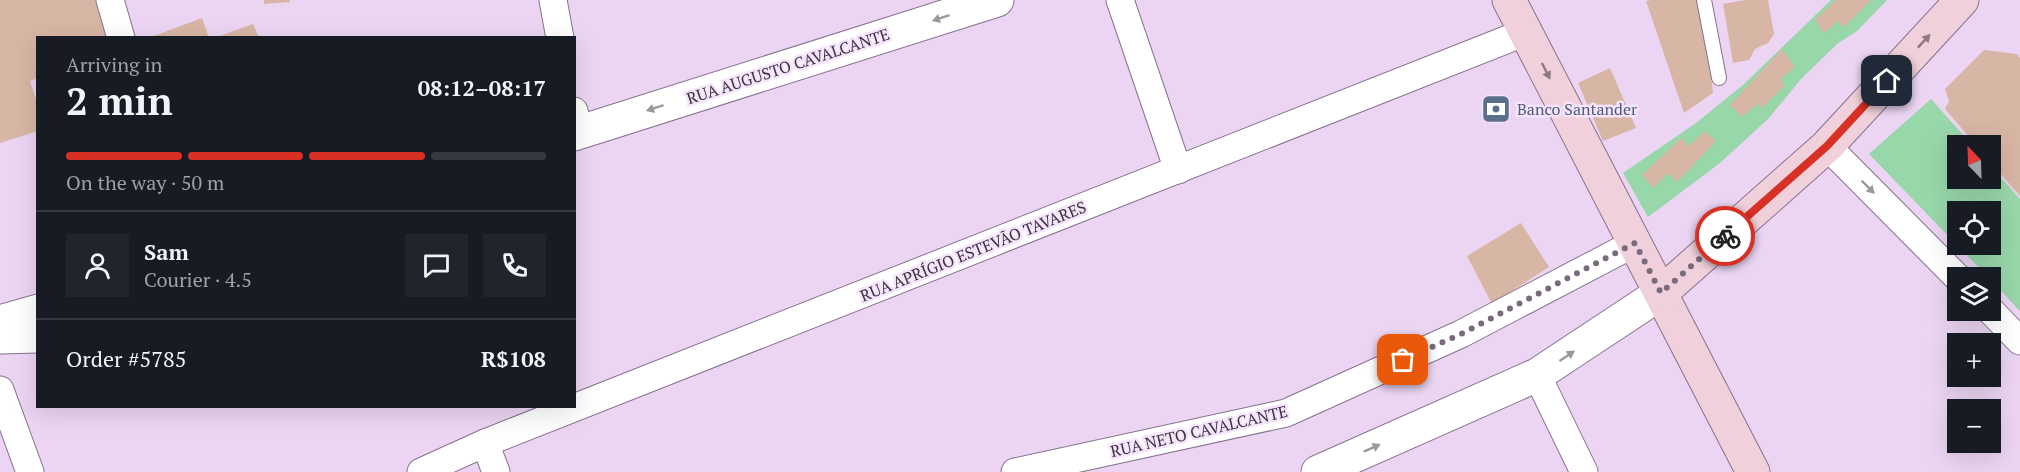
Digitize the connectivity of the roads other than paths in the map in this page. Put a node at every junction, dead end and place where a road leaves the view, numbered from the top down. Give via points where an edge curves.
1 (110, 0) edge
2 (553, 0) edge
3 (997, 0) edge
4 (1120, 0) edge
5 (1509, 0) edge
6 (1704, 0) edge
7 (1962, 0) edge
8 (1526, 32) junction
9 (121, 36) edge
10 (560, 36) edge
11 (1719, 78) dead end
12 (576, 129) edge
13 (1827, 146) junction
14 (1178, 170) junction
15 (1635, 243) junction
16 (1947, 267) edge
17 (1661, 293) junction
18 (36, 312) edge
19 (2001, 321) edge
20 (0, 322) edge
21 (36, 336) edge
22 (0, 337) edge
23 (2020, 341) edge
24 (1537, 375) junction
25 (0, 390) edge
26 (576, 407) edge
27 (574, 408) edge
28 (485, 443) junction
29 (30, 472) edge
30 (421, 472) edge
31 (496, 472) edge
32 (1015, 472) edge
33 (1318, 472) edge
34 (1584, 472) edge
35 (1753, 472) edge

1 - 9 street
2 - 10 street
3 -> 12 street, RUA AUGUSTO CAVALCANTE
4 - 14 street
5 - 8 main road
6 - 11 lane
13 -> 7 main road
8 - 14 street, RUA APRÍGIO ESTEVÃO TAVARES
8 -> 15 main road
13 -> 16 street
13 - 17 main road
14 - 26 street, RUA APRÍGIO ESTEVÃO TAVARES
15 - 17 main road
15 - 32 street, RUA NETO CAVALCANTE via 1461,334 1286,413
24 -> 17 street
17 - 35 main road
18 - 20 street
19 - 23 street
21 - 22 street
33 -> 24 street
24 - 34 street
25 - 29 street
27 - 28 street, RUA APRÍGIO ESTEVÃO TAVARES
28 - 30 street, RUA APRÍGIO ESTEVÃO TAVARES
28 - 31 street

